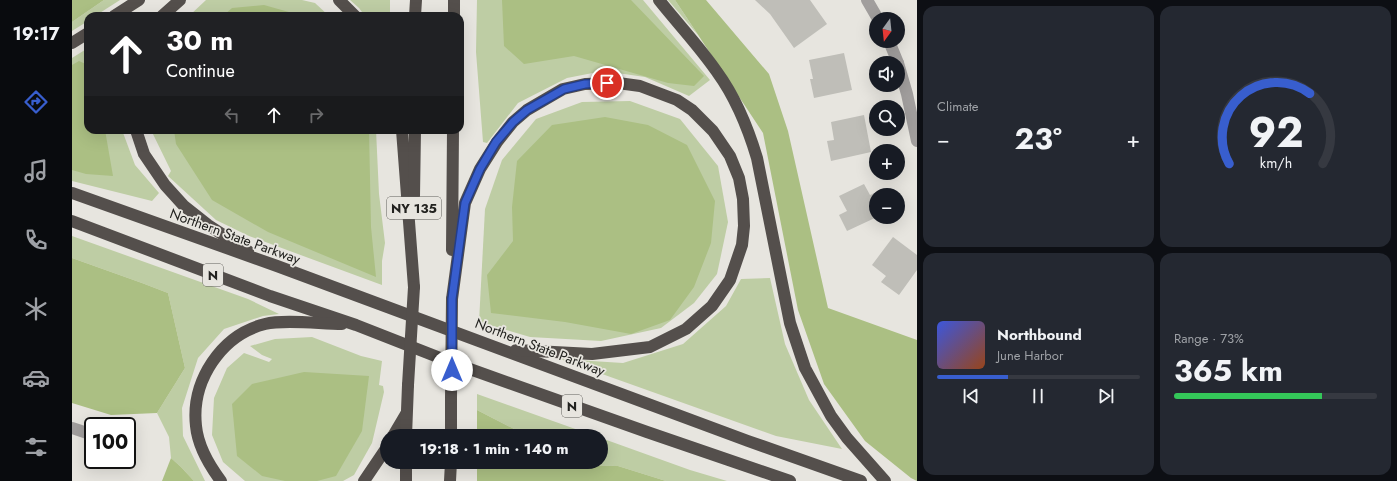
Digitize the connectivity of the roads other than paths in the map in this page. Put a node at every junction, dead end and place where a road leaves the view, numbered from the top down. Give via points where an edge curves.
1 (139, 0) edge
2 (180, 0) edge
3 (339, 0) edge
4 (416, 0) edge
5 (454, 0) edge
6 (659, 0) edge
7 (867, 0) edge
8 (120, 12) edge
9 (166, 12) edge
10 (352, 12) edge
11 (416, 12) edge
12 (454, 12) edge
13 (874, 12) edge
14 (84, 36) edge
15 (72, 43) edge
16 (905, 87) edge
17 (137, 134) edge
18 (402, 134) edge
19 (415, 134) edge
20 (453, 134) edge
21 (917, 141) edge
22 (72, 193) edge
23 (72, 221) edge
24 (277, 266) junction
25 (414, 287) junction
26 (452, 299) junction
27 (356, 325) junction
28 (505, 350) junction
29 (406, 414) junction
30 (72, 428) edge
31 (397, 429) edge
32 (406, 429) edge
33 (451, 429) edge
34 (84, 432) edge
35 (380, 457) edge
36 (406, 469) edge
37 (451, 469) edge
38 (221, 481) edge
39 (364, 481) edge
40 (406, 481) edge
41 (450, 481) edge
42 (790, 481) edge
43 (861, 481) edge
44 (885, 481) edge

1 - 8 highway
2 - 9 highway
3 - 10 highway
4 - 11 highway
5 - 12 highway
6 - 44 highway via 718,72 736,103 757,158 790,323 805,368 847,438
7 - 13 street
14 - 15 highway
16 - 21 street
17 - 24 highway via 144,154 165,185 184,206 243,248
18 - 25 highway
19 - 25 highway, NY 135
20 - 26 highway, NY 135
22 - 24 highway, Northern State Parkway / N
23 - 27 highway, N via 262,293
24 - 28 highway, Northern State Parkway / N
25 - 29 highway, NY 135, bridge
26 - 28 highway via 465,203 480,169 496,142 527,110 564,89 585,84 618,83 640,86 676,100 692,110 714,131 730,156 738,178 743,199 744,226 742,245 730,280 712,306 686,329 650,347 592,354
26 - 33 highway, NY 135, bridge
27 - 38 highway via 266,323 236,336 222,349 203,379 195,415 204,455
27 - 42 highway, N via 453,363
28 - 43 highway, Northern State Parkway / N via 740,439
29 - 31 highway
29 - 32 highway, NY 135
30 - 34 street
35 - 39 highway
36 - 40 highway
37 - 41 highway

